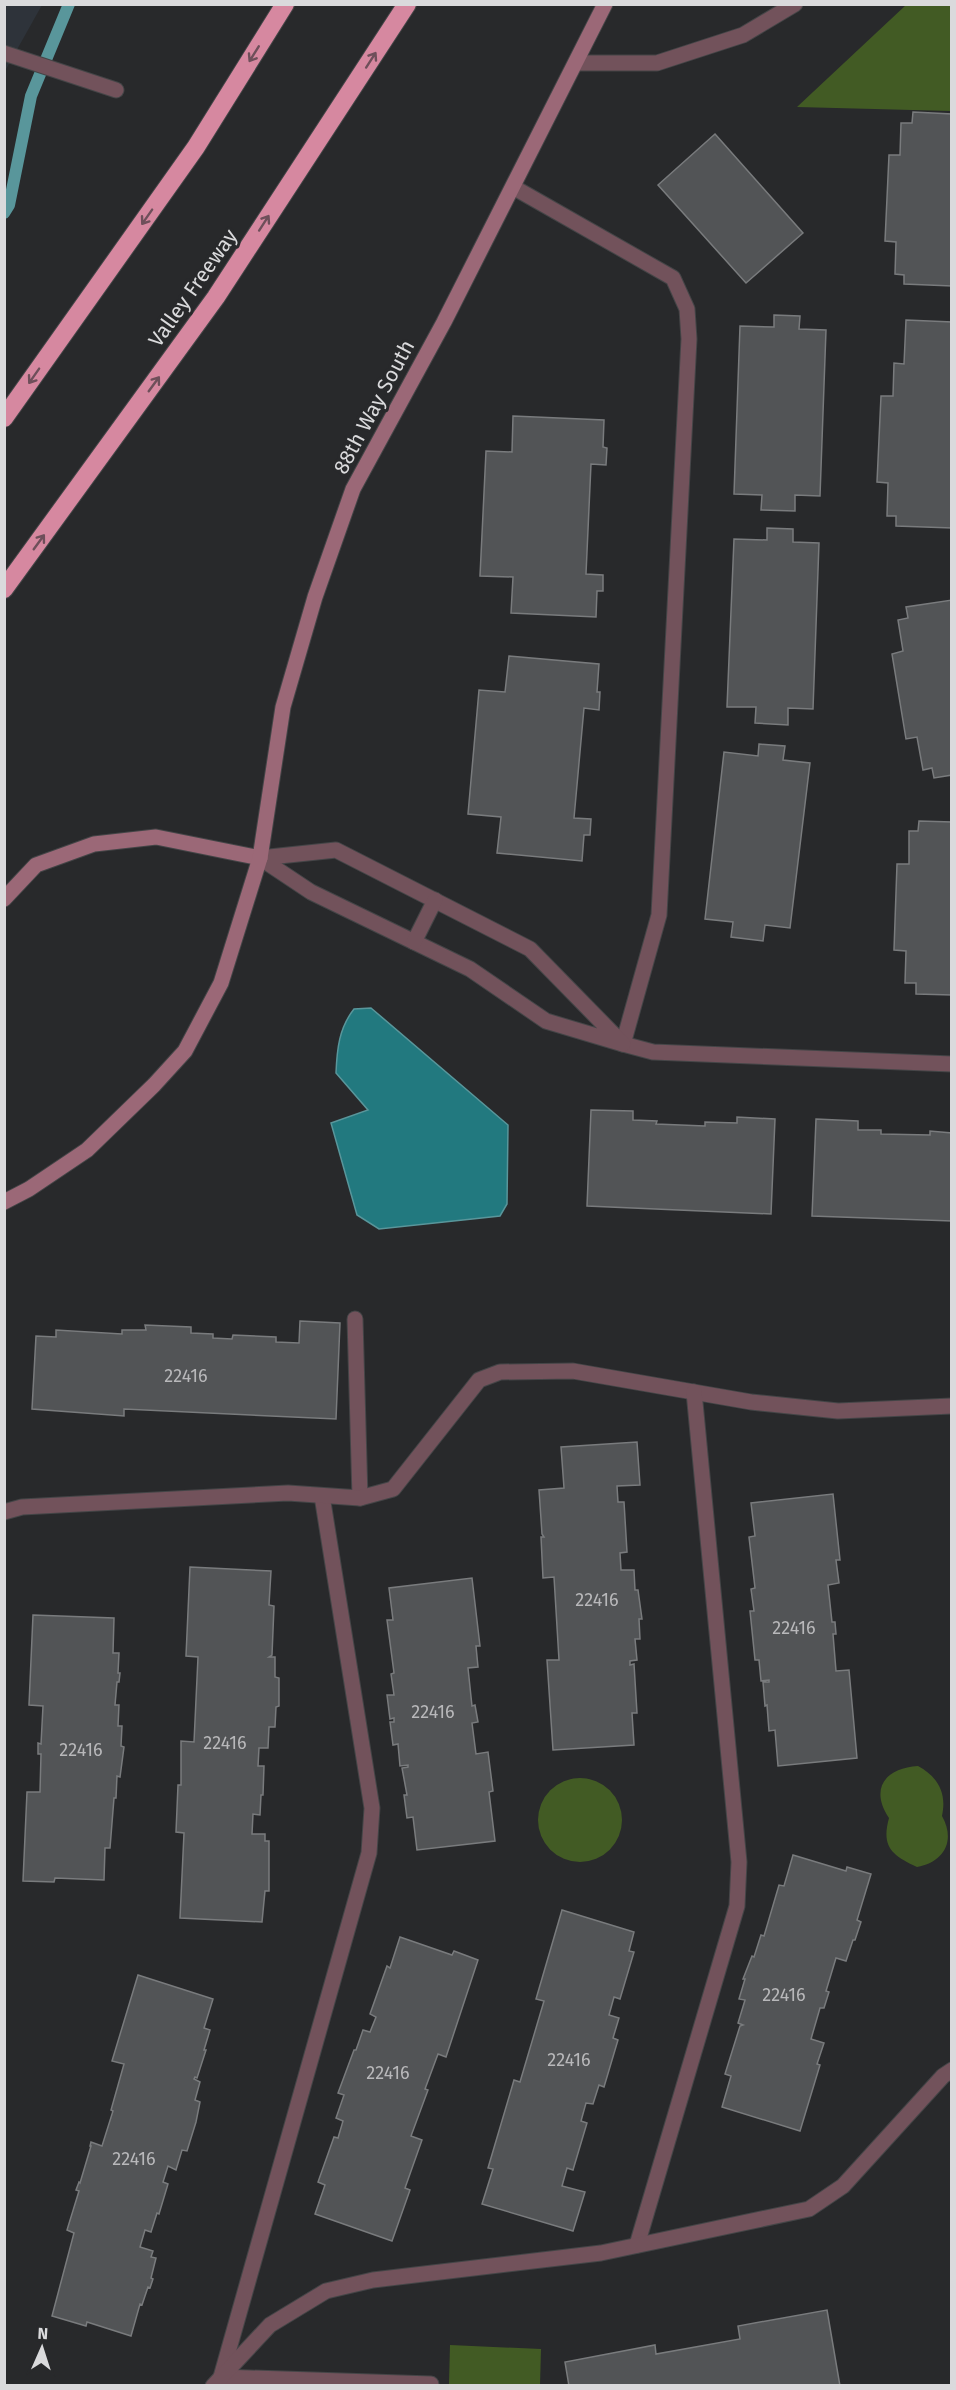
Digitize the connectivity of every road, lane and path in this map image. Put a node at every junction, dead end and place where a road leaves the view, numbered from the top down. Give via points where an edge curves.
1 (285, 4) edge
2 (407, 4) edge
3 (606, 4) edge
4 (795, 4) edge
5 (7, 53) edge
6 (576, 63) junction
7 (116, 90) dead end
8 (513, 187) junction
9 (4, 418) edge
10 (4, 589) edge
11 (260, 858) junction
12 (4, 899) edge
13 (435, 900) junction
14 (414, 942) junction
15 (623, 1044) junction
16 (951, 1064) edge
17 (4, 1202) edge
18 (355, 1319) dead end
19 (694, 1392) junction
20 (951, 1406) edge
21 (322, 1496) junction
22 (360, 1498) junction
23 (4, 1512) edge
24 (951, 2070) edge
25 (637, 2245) junction
26 (217, 2381) edge
27 (431, 2384) dead end

1 -> 9 highway via 196,147
10 -> 2 highway, Valley Freeway via 216,297
3 - 6 street, 88th Way South
4 - 6 street via 743,34 657,63
5 - 7 street
6 - 8 street, 88th Way South
8 - 11 street, 88th Way South via 353,489 315,597 283,708
8 - 15 street via 673,278 687,309 689,339 659,915
11 - 12 street via 156,837 94,844 36,865
11 - 13 street via 336,850
11 - 14 street via 310,892
11 - 17 street, 88th Way South via 221,983 185,1052 87,1150 29,1190
13 - 14 street
13 - 15 street via 530,949
14 - 15 street via 470,969 546,1021
15 - 16 street via 653,1052
18 - 22 street
19 - 20 street via 837,1411
19 - 22 street via 573,1371 500,1372 479,1380 393,1489
19 - 25 street via 739,1862 737,1906
21 - 22 street
21 - 23 street via 288,1493 22,1507
21 - 26 street via 372,1808 369,1853
24 - 25 street via 843,2186 809,2210
25 - 26 street via 601,2253 373,2280 326,2291 270,2325
26 - 27 street

